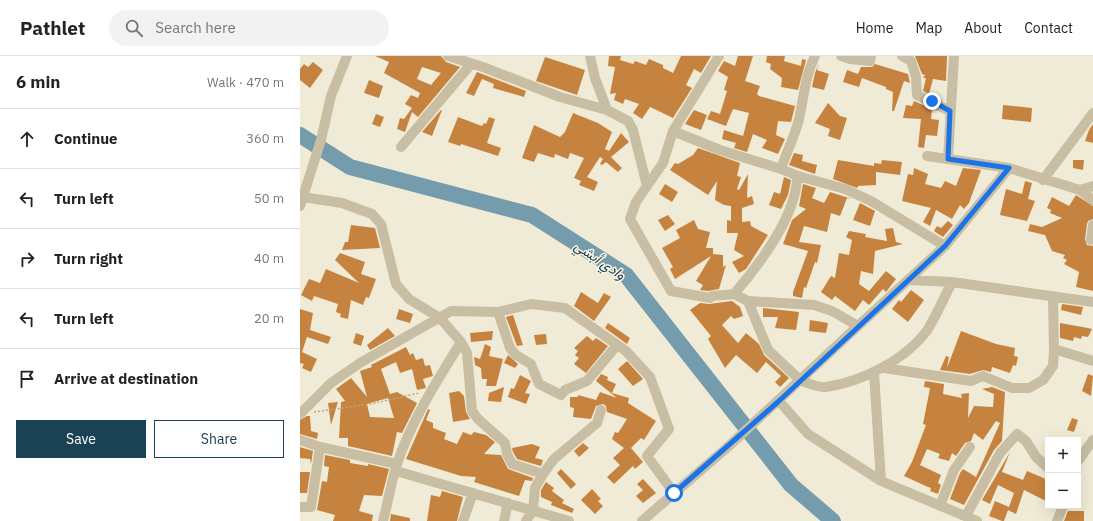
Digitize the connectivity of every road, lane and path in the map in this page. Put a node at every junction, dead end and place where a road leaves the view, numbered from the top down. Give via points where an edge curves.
1 (347, 56) edge
2 (448, 56) edge
3 (590, 56) edge
4 (720, 56) edge
5 (815, 56) edge
6 (840, 56) edge
7 (871, 56) edge
8 (902, 56) edge
9 (954, 56) edge
10 (471, 64) junction
11 (608, 110) junction
12 (950, 111) junction
13 (1093, 113) edge
14 (673, 131) junction
15 (400, 147) dead end
16 (927, 156) dead end
17 (948, 159) junction
18 (1009, 168) junction
19 (781, 169) junction
20 (798, 176) junction
21 (1043, 180) junction
22 (647, 186) junction
23 (1093, 186) edge
24 (1080, 190) junction
25 (1093, 200) edge
26 (301, 201) edge
27 (1093, 225) edge
28 (1091, 240) dead end
29 (945, 246) junction
30 (908, 280) junction
31 (952, 282) junction
32 (734, 294) junction
33 (1053, 298) junction
34 (748, 301) junction
35 (1093, 302) edge
36 (498, 312) junction
37 (440, 318) junction
38 (858, 326) junction
39 (461, 342) junction
40 (617, 345) junction
41 (1054, 349) junction
42 (1093, 361) edge
43 (884, 368) junction
44 (874, 373) junction
45 (800, 380) junction
46 (430, 392) junction
47 (779, 401) junction
48 (601, 410) dead end
49 (300, 413) edge
50 (300, 440) edge
51 (1093, 440) edge
52 (320, 447) junction
53 (970, 447) dead end
54 (1081, 457) edge
55 (1045, 465) edge
56 (397, 467) junction
57 (543, 474) junction
58 (881, 481) junction
59 (473, 493) junction
60 (674, 493) junction
61 (508, 503) junction
62 (940, 506) junction
63 (300, 507) edge
64 (1062, 509) edge
65 (533, 510) junction
66 (966, 516) junction
67 (383, 521) edge
68 (463, 521) edge
69 (504, 521) edge
70 (526, 521) edge
71 (569, 521) edge
72 (642, 521) edge
73 (977, 521) edge
74 (1057, 521) edge

1 - 26 street via 331,96 321,140
2 - 10 street
3 - 11 street via 594,78
4 - 14 street
5 - 19 street via 805,86 798,121
6 - 7 street via 870,61
8 - 12 street via 911,61 916,77 917,95
9 - 12 street
10 - 11 street via 560,97
10 - 15 street
11 - 22 street via 628,120 633,130
12 - 17 street
13 - 21 street
14 - 19 street via 720,150
14 - 22 street via 663,163
16 - 17 street
17 - 18 street
18 - 21 street
18 - 29 street
19 - 20 street
20 - 29 street via 845,189 871,201
20 - 32 street via 794,200 771,245
21 - 24 street
22 - 32 street via 636,202 630,219 671,291 710,298
23 - 24 street
24 - 25 street
26 - 37 street via 342,203 372,214 381,224 396,284 409,299
27 - 28 street
29 - 30 street
30 - 31 street
30 - 38 street
31 - 33 street
31 - 43 street via 922,336
32 - 34 street
33 - 35 street
33 - 41 street
34 - 38 street via 814,305 832,311
34 - 45 street via 768,350
36 - 37 street via 451,311
36 - 40 street via 531,304 565,308
36 - 40 street via 510,348 531,364 539,384 561,395 566,390 587,381
37 - 39 street
37 - 49 street via 360,363 331,383
38 - 45 street
39 - 46 street
39 - 57 street via 467,353 472,411 505,443 512,464
40 - 60 street via 650,377 669,429 647,456
41 - 42 street
41 - 43 street via 1053,366 1050,371 1043,380 1029,388 1012,388 983,376 971,381
43 - 44 street
44 - 45 street via 825,388
44 - 58 street
45 - 47 street
46 - 49 path via 337,410
46 - 56 street
47 - 58 street via 808,434
47 - 60 street
48 - 57 street via 597,423 554,459
50 - 52 street
51 - 54 street
52 - 56 street
52 - 63 street via 311,507
53 - 62 street via 954,470
55 - 66 street via 1026,441 1017,434 1000,453
56 - 59 street
56 - 67 street
57 - 65 street via 535,488
58 - 62 street
59 - 61 street
59 - 68 street
60 - 72 street
61 - 65 street
61 - 69 street
62 - 66 street
64 - 74 street
65 - 70 street
65 - 71 street
66 - 73 street

